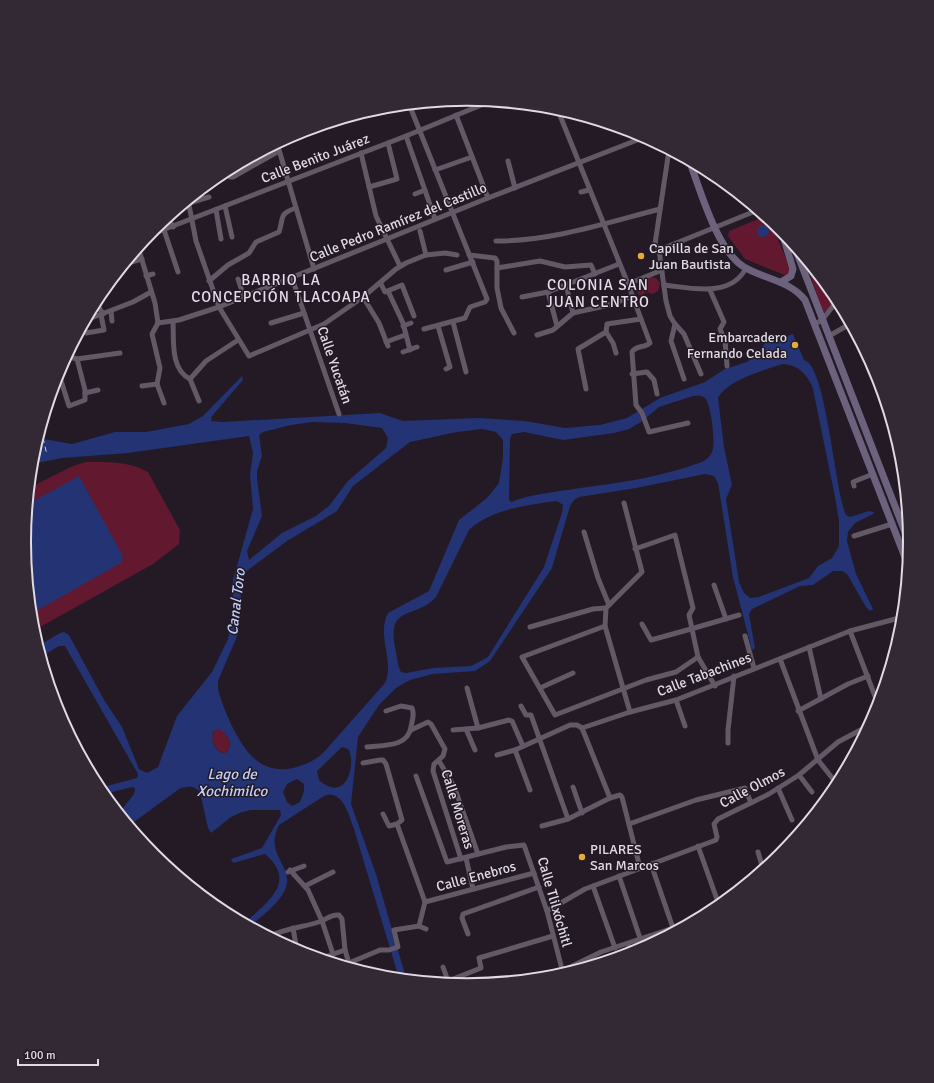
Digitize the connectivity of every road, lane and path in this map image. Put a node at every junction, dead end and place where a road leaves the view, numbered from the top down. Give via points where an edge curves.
1 (478, 106) edge
2 (411, 109) edge
3 (456, 115) junction
4 (560, 116) edge
5 (420, 131) junction
6 (406, 136) junction
7 (637, 140) edge
8 (388, 143) junction
9 (279, 151) joint
10 (361, 153) junction
11 (668, 155) edge
12 (472, 157) junction
13 (508, 161) dead end
14 (578, 162) junction
15 (692, 169) edge
16 (435, 170) junction
17 (230, 176) edge
18 (289, 181) junction
19 (369, 187) junction
20 (515, 188) junction
21 (425, 190) junction
22 (589, 190) junction
23 (581, 192) dead end
24 (415, 194) dead end
25 (209, 197) dead end
26 (488, 198) junction
27 (197, 200) edge
28 (380, 205) dead end
29 (190, 206) edge
30 (225, 206) junction
31 (374, 207) junction
32 (296, 208) junction
33 (660, 208) junction
34 (216, 210) junction
35 (752, 212) edge
36 (452, 213) junction
37 (193, 219) junction
38 (435, 219) junction
39 (171, 222) edge
40 (604, 225) junction
41 (173, 227) junction
42 (715, 228) junction
43 (164, 230) joint
44 (420, 231) dead end
45 (232, 237) dead end
46 (221, 239) dead end
47 (386, 239) junction
48 (496, 241) dead end
49 (786, 244) edge
50 (659, 250) junction
51 (140, 253) edge
52 (426, 255) junction
53 (457, 255) dead end
54 (469, 255) junction
55 (798, 258) edge
56 (142, 259) junction
57 (133, 262) edge
58 (473, 262) junction
59 (619, 264) junction
60 (400, 266) junction
61 (498, 268) junction
62 (746, 268) junction
63 (314, 269) junction
64 (446, 270) dead end
65 (662, 270) junction
66 (178, 272) dead end
67 (154, 274) dead end
68 (595, 274) junction
69 (146, 276) junction
70 (292, 278) junction
71 (238, 279) dead end
72 (209, 281) junction
73 (781, 282) junction
74 (381, 284) junction
75 (628, 284) junction
76 (664, 284) junction
77 (566, 285) junction
78 (710, 290) junction
79 (388, 291) junction
80 (151, 292) junction
81 (548, 292) junction
82 (632, 296) junction
83 (244, 297) junction
84 (363, 297) junction
85 (522, 297) dead end
86 (834, 305) edge
87 (99, 307) edge
88 (219, 307) junction
89 (111, 311) junction
90 (304, 313) junction
91 (573, 313) junction
92 (102, 315) junction
93 (414, 316) dead end
94 (92, 318) edge
95 (641, 319) junction
96 (822, 320) junction
97 (112, 321) dead end
98 (173, 322) junction
99 (453, 322) junction
100 (158, 323) junction
101 (271, 323) dead end
102 (411, 324) dead end
103 (675, 324) junction
104 (815, 324) junction
105 (403, 326) junction
106 (438, 326) junction
107 (558, 326) junction
108 (846, 326) edge
109 (424, 329) dead end
110 (85, 331) edge
111 (310, 331) junction
112 (606, 332) junction
113 (514, 333) dead end
114 (406, 335) junction
115 (537, 335) dead end
116 (829, 336) junction
117 (238, 340) junction
118 (821, 340) junction
119 (417, 347) dead end
120 (410, 350) junction
121 (403, 352) dead end
122 (616, 353) dead end
123 (120, 354) dead end
124 (72, 358) edge
125 (77, 359) junction
126 (727, 366) dead end
127 (446, 369) dead end
128 (466, 372) dead end
129 (632, 374) junction
130 (701, 374) dead end
131 (190, 379) junction
132 (684, 379) dead end
133 (62, 381) edge
134 (157, 384) junction
135 (142, 386) dead end
136 (586, 389) dead end
137 (98, 390) dead end
138 (85, 393) junction
139 (657, 394) dead end
140 (199, 401) dead end
141 (164, 403) dead end
142 (339, 414) dead end
143 (688, 423) dead end
144 (873, 474) junction
145 (854, 486) dead end
146 (624, 504) dead end
147 (892, 524) junction
148 (902, 524) edge
149 (584, 532) dead end
150 (854, 536) dead end
151 (635, 549) junction
152 (903, 551) edge
153 (714, 585) dead end
154 (608, 607) junction
155 (739, 614) dead end
156 (726, 619) junction
157 (896, 619) edge
158 (642, 624) dead end
159 (605, 626) junction
160 (530, 627) dead end
161 (691, 630) junction
162 (850, 630) junction
163 (745, 636) dead end
164 (809, 647) junction
165 (698, 657) junction
166 (780, 659) junction
167 (754, 668) junction
168 (573, 674) dead end
169 (734, 676) junction
170 (868, 676) junction
171 (715, 686) junction
172 (467, 688) dead end
173 (540, 688) junction
174 (623, 690) junction
175 (876, 692) edge
176 (821, 699) junction
177 (676, 700) junction
178 (521, 706) dead end
179 (386, 711) dead end
180 (798, 711) junction
181 (630, 712) junction
182 (685, 726) dead end
183 (478, 728) junction
184 (582, 728) junction
185 (466, 729) junction
186 (411, 730) junction
187 (453, 730) dead end
188 (860, 730) edge
189 (540, 739) junction
190 (728, 742) dead end
191 (523, 746) junction
192 (367, 747) dead end
193 (475, 750) dead end
194 (516, 750) junction
195 (497, 755) dead end
196 (818, 760) junction
197 (439, 761) junction
198 (363, 763) dead end
199 (800, 775) junction
200 (416, 776) dead end
201 (833, 779) edge
202 (573, 787) dead end
203 (778, 788) junction
204 (530, 790) dead end
205 (812, 792) dead end
206 (610, 798) junction
207 (751, 803) junction
208 (582, 813) junction
209 (384, 814) dead end
210 (568, 819) junction
211 (792, 820) dead end
212 (397, 824) junction
213 (629, 824) junction
214 (542, 826) dead end
215 (698, 846) junction
216 (758, 852) dead end
217 (478, 854) junction
218 (464, 858) junction
219 (761, 863) edge
220 (651, 864) junction
221 (304, 866) dead end
222 (640, 868) junction
223 (333, 872) dead end
224 (534, 873) junction
225 (619, 876) junction
226 (305, 886) junction
227 (593, 886) junction
228 (539, 887) junction
229 (473, 889) junction
230 (717, 898) edge
231 (425, 902) junction
232 (547, 911) junction
233 (322, 921) junction
234 (419, 926) junction
235 (672, 926) edge
236 (293, 928) junction
237 (426, 929) dead end
238 (276, 934) edge
239 (468, 934) dead end
240 (553, 936) junction
241 (653, 936) edge
242 (640, 938) junction
243 (295, 942) edge
244 (628, 944) joint
245 (615, 948) junction
246 (345, 950) junction
247 (333, 954) junction
248 (330, 955) edge
249 (349, 961) edge
250 (354, 963) edge
251 (579, 963) edge
252 (443, 967) dead end
253 (561, 967) edge
254 (446, 977) edge
255 (459, 978) edge

1 - 3 street, Calle Benito Juárez
2 - 5 street
3 - 5 street, Calle Benito Juárez
3 - 12 street
4 - 14 street
5 - 6 street, Calle Benito Juárez
5 - 16 street
6 - 8 street, Calle Benito Juárez
6 - 21 street
7 - 14 street, Calle Pedro Ramírez del Castillo
8 - 10 street, Calle Benito Juárez
8 - 19 street via 397,179
9 - 17 street
9 - 18 street
10 - 18 street, Calle Benito Juárez
10 - 19 street
11 - 33 street
12 - 16 street
12 - 26 street
13 - 20 street
14 - 20 street, Calle Pedro Ramírez del Castillo
14 - 22 street
15 - 42 main road
16 - 36 street
18 - 30 street, Calle Benito Juárez
18 - 32 street
19 - 31 street
20 - 26 street, Calle Pedro Ramírez del Castillo
21 - 24 street
21 - 38 street
22 - 23 street
22 - 40 street
25 - 27 street
26 - 36 street, Calle Pedro Ramírez del Castillo
28 - 31 street
29 - 37 street
30 - 34 street, Calle Benito Juárez
30 - 45 street
31 - 47 street
32 - 63 street
32 - 72 street via 284,212 279,232 256,242 249,253 228,265
33 - 40 street
33 - 50 street via 655,244
34 - 37 street, Calle Benito Juárez
34 - 46 street
35 - 42 street
36 - 38 street, Calle Pedro Ramírez del Castillo
36 - 54 street
37 - 41 street, Calle Benito Juárez
37 - 72 street via 196,241
38 - 47 street, Calle Pedro Ramírez del Castillo
39 - 41 street
40 - 48 street via 524,241
40 - 59 street
41 - 43 street, Calle Benito Juárez
42 - 50 street
42 - 62 main road via 734,258
43 - 66 street
44 - 52 street
47 - 60 street
47 - 63 street, Calle Pedro Ramírez del Castillo
49 - 73 main road via 793,269 791,276
50 - 65 street
51 - 56 street
52 - 53 street
52 - 60 street
54 - 58 street
54 - 61 street via 495,258
55 - 96 main road
56 - 57 street
56 - 69 street
58 - 64 street
58 - 99 street via 487,301 470,308 465,318
59 - 68 street
59 - 75 street
60 - 74 street
61 - 68 street via 545,261 565,267 591,265
61 - 113 street via 497,288 501,308
62 - 73 main road
62 - 78 street via 739,278
63 - 70 street, Calle Pedro Ramírez del Castillo
65 - 75 street
65 - 76 street
67 - 69 street
68 - 77 street
69 - 80 street
70 - 83 street, Calle Pedro Ramírez del Castillo
70 - 90 street, Calle Yucatán
71 - 83 street
72 - 88 street
73 - 104 main road via 799,293
74 - 79 street via 385,292
74 - 84 street
75 - 82 street
76 - 78 street
76 - 103 street via 666,301
77 - 81 street
77 - 91 street
78 - 126 street via 724,322 720,329 725,341
79 - 93 street via 402,285
79 - 105 street
80 - 89 street
80 - 100 street
81 - 85 street
81 - 107 street
82 - 91 street via 613,304
82 - 95 street
83 - 88 street, Calle Pedro Ramírez del Castillo
84 - 111 street
84 - 114 street via 379,323 387,344
86 - 96 street
87 - 92 street
88 - 98 street, Calle Pedro Ramírez del Castillo
88 - 117 street
89 - 92 street
89 - 97 street
90 - 101 street
90 - 111 street, Calle Yucatán
91 - 107 street
92 - 94 street
92 - 110 street via 104,330 86,334
95 - 112 street via 607,324
95 - 129 street via 650,343 632,350
96 - 104 street
96 - 116 main road
98 - 100 street, Calle Pedro Ramírez del Castillo
98 - 131 street via 176,362 179,370
99 - 106 street
99 - 128 street
100 - 134 street via 152,334 160,368
102 - 105 street
103 - 130 street via 684,334
103 - 132 street via 671,342
104 - 118 main road
105 - 114 street
106 - 109 street
106 - 127 street via 450,367
107 - 115 street
108 - 116 street
111 - 117 street via 249,356
111 - 142 street, Calle Yucatán
112 - 122 street
112 - 136 street via 578,349
114 - 120 street
116 - 118 main road
116 - 148 main road
117 - 131 street via 206,361
118 - 144 main road
119 - 120 street
120 - 121 street
123 - 125 street
124 - 125 street
125 - 138 street
129 - 139 street via 647,372 654,380
129 - 143 street via 636,405 649,432
131 - 140 street
133 - 138 street via 70,406 85,400
134 - 135 street
134 - 141 street
137 - 138 street
144 - 145 street via 853,482
144 - 147 main road
146 - 151 street
147 - 150 street
147 - 152 main road
149 - 154 street
151 - 154 street via 642,572
151 - 161 street via 675,535 693,608 689,616
153 - 156 street
154 - 159 street
154 - 160 street
155 - 156 street
156 - 161 street
157 - 162 street, Calle Tabachines
158 - 161 street via 651,640
159 - 173 street via 522,657
159 - 174 street
161 - 165 street
162 - 164 street, Calle Tabachines
162 - 170 street
163 - 167 street
164 - 166 street, Calle Tabachines
164 - 176 street
165 - 171 street
165 - 174 street via 676,672 646,680
166 - 167 street, Calle Tabachines
166 - 180 street
167 - 169 street, Calle Tabachines
168 - 173 street
169 - 171 street, Calle Tabachines
169 - 190 street
170 - 175 street
170 - 176 street
171 - 177 street, Calle Tabachines
172 - 183 street
173 - 174 street via 555,714
174 - 181 street
176 - 180 street
177 - 181 street, Calle Tabachines
177 - 182 street
178 - 189 street via 526,715 532,715
179 - 186 street via 401,706 412,708 414,716
180 - 196 street
181 - 184 street, Calle Tabachines
183 - 185 street
183 - 191 street via 512,721
184 - 189 street, Calle Tabachines via 570,724
184 - 206 street
185 - 187 street
185 - 193 street
186 - 192 street via 408,737 398,743
186 - 197 street, Calle Moreras via 428,722 431,724 445,749
188 - 196 street, Calle Olmos via 838,742
189 - 191 street, Calle Tabachines
189 - 210 street
191 - 194 street, Calle Tabachines
194 - 195 street, Calle Tabachines
194 - 204 street
196 - 199 street, Calle Olmos
196 - 201 street
197 - 217 street via 454,786
197 - 218 street, Calle Moreras via 434,764 433,771
198 - 212 street via 380,760 386,764 402,816 402,820
199 - 203 street, Calle Olmos
199 - 205 street
200 - 218 street, Calle Tlilxóchitl via 447,862
202 - 208 street
203 - 207 street, Calle Olmos
203 - 211 street
206 - 208 street
206 - 213 street via 620,795 622,797
207 - 213 street via 745,788 696,800
207 - 215 street, Calle Olmos via 718,819 714,824 716,840
208 - 210 street
209 - 212 street via 388,825
210 - 214 street
212 - 231 street
213 - 222 street
215 - 220 street, Calle Olmos
215 - 230 street
216 - 219 street
217 - 218 street, Calle Tlilxóchitl
217 - 224 street, Calle Tlilxóchitl via 524,845
218 - 229 street, Calle Moreras
220 - 222 street, Calle Olmos
220 - 235 street
221 - 226 street via 289,871
222 - 225 street, Calle Olmos
223 - 226 street
224 - 228 street, Calle Tlilxóchitl
224 - 229 street, Calle Enebros
225 - 227 street, Calle Olmos
225 - 242 street
226 - 233 street
227 - 232 street, Calle Olmos
227 - 245 street
228 - 232 street, Calle Tlilxóchitl
228 - 239 street via 466,912 462,918
229 - 231 street, Calle Enebros
231 - 234 street
232 - 240 street, Calle Tlilxóchitl
233 - 236 street
233 - 246 street via 334,914 339,915 342,919
233 - 247 street
234 - 237 street
234 - 250 street via 394,930 398,947 380,950
236 - 238 street
236 - 243 street
240 - 253 street, Calle Tlilxóchitl
240 - 255 street via 479,958 481,968
241 - 242 street
242 - 244 street
244 - 245 street
245 - 251 street
246 - 247 street
246 - 249 street
247 - 248 street
252 - 254 street

